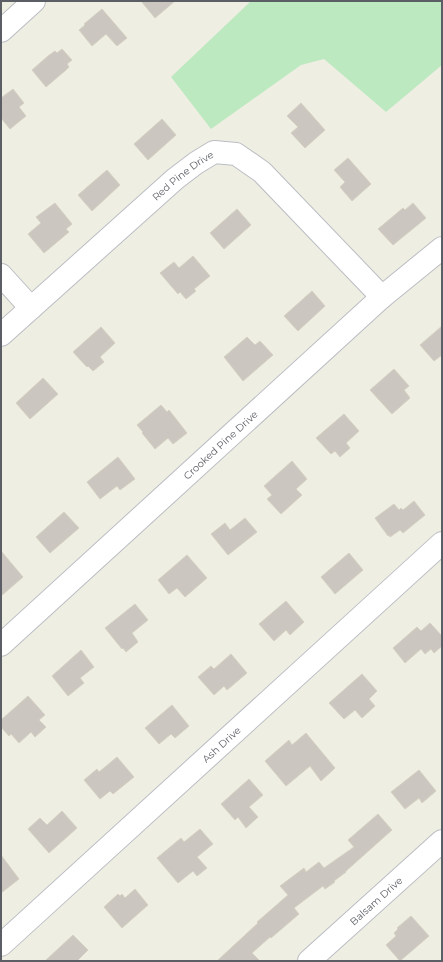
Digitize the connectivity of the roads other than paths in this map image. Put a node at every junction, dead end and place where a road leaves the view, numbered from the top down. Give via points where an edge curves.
1 (34, 1) edge
2 (1, 31) edge
3 (442, 248) edge
4 (1, 275) edge
5 (382, 297) junction
6 (31, 308) junction
7 (1, 335) edge
8 (442, 543) edge
9 (1, 645) edge
10 (442, 841) edge
11 (1, 945) edge
12 (309, 961) edge

1 - 2 street
3 - 5 street, Crooked Pine Drive
4 - 6 street
5 - 6 street, Red Pine Drive via 262,172 236,154 214,152 196,162 175,179
5 - 9 street, Crooked Pine Drive
6 - 7 street, Red Pine Drive
8 - 11 street, Ash Drive
10 - 12 street, Balsam Drive

